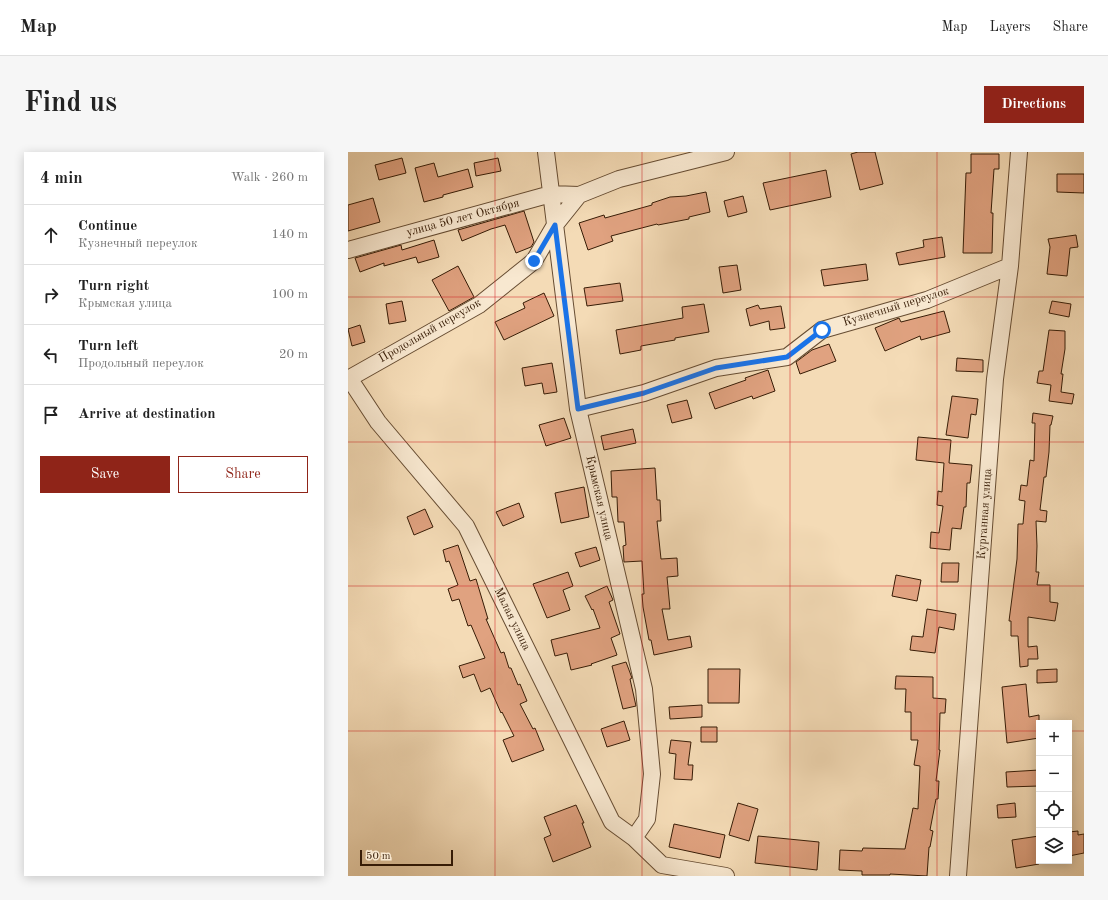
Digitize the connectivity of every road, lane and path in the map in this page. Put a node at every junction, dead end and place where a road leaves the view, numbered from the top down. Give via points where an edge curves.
1 (546, 152) edge
2 (726, 152) edge
3 (1019, 152) edge
4 (551, 194) junction
5 (579, 195) junction
6 (555, 225) junction
7 (348, 250) edge
8 (1010, 266) junction
9 (349, 378) edge
10 (578, 409) junction
11 (634, 838) junction
12 (726, 876) edge
13 (958, 876) edge

1 - 4 street, Крымская улица
2 - 5 street, улица 50 лет Октября via 619,179
3 - 8 street, Курганная улица
4 - 5 street, улица 50 лет Октября
4 - 6 street, Крымская улица
4 - 7 street, улица 50 лет Октября
5 - 6 street, улица 50 лет Октября
6 - 9 street, Продольный переулок via 534,261 479,305
6 - 10 street, Крымская улица
8 - 10 street, Кузнечный переулок via 927,300 822,330 787,357 716,368 644,393
8 - 13 street, Курганная улица via 995,379
9 - 11 street, Малая улица via 378,422 466,526 612,822
10 - 11 street, Крымская улица via 644,689 652,774 647,820
11 - 12 street, Малая улица via 662,865

